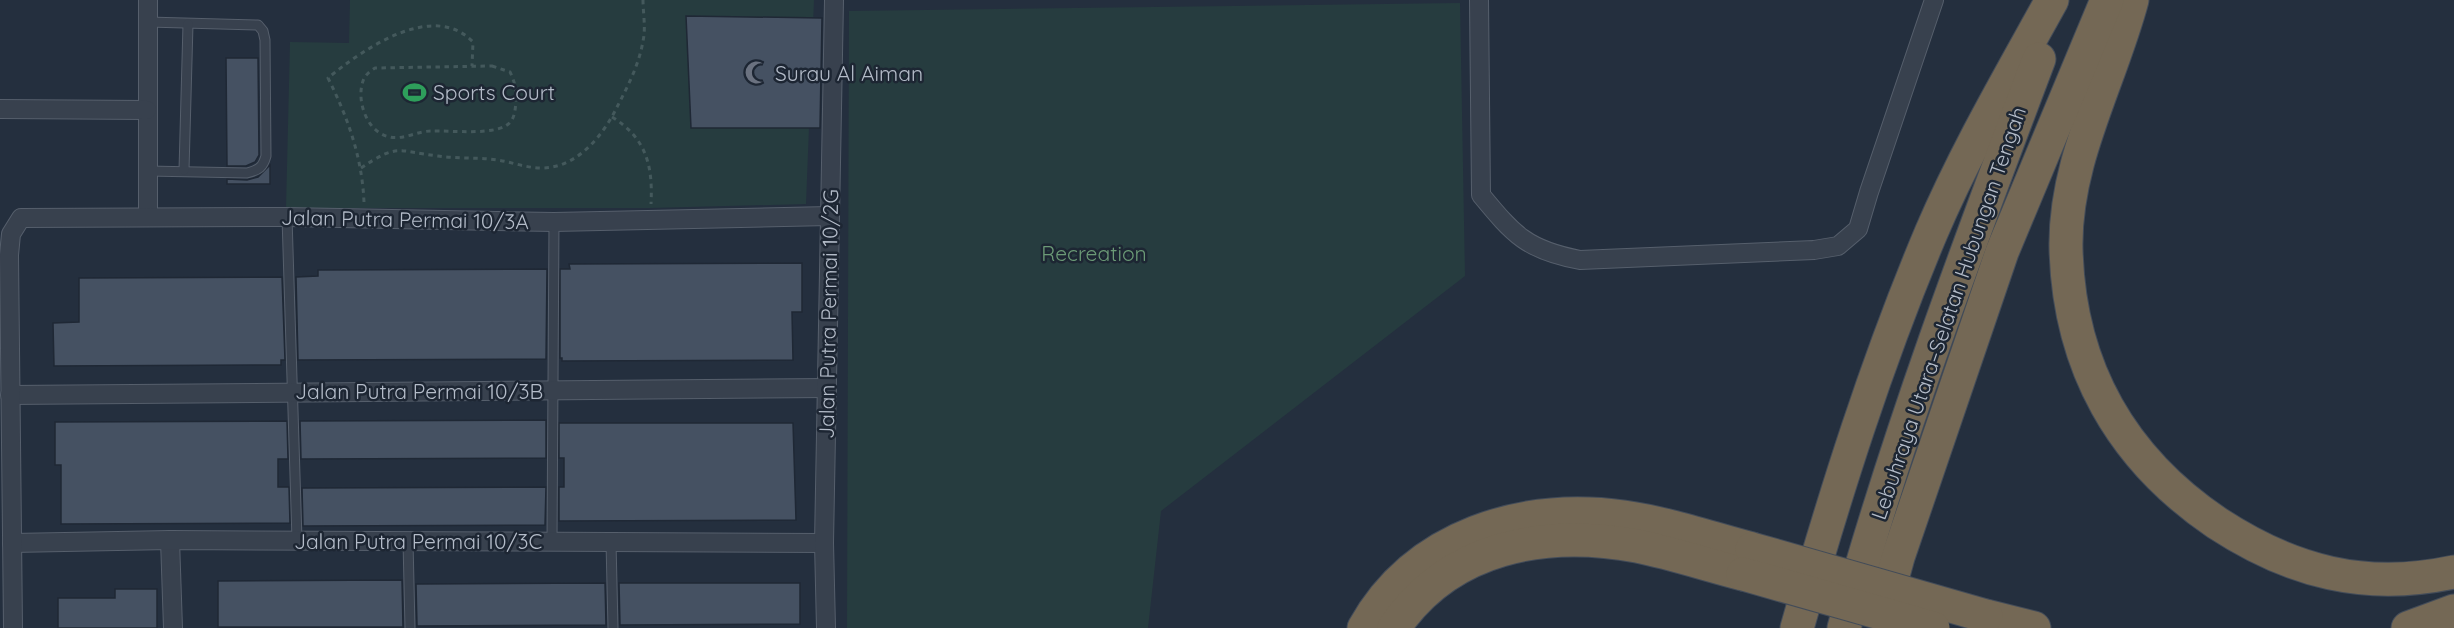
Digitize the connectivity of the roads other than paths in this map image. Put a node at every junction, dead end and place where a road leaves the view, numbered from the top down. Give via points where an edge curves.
1 (148, 0) edge
2 (834, 0) edge
3 (1479, 0) edge
4 (1934, 0) edge
5 (2052, 0) edge
6 (2061, 0) edge
7 (2107, 0) edge
8 (2132, 0) edge
9 (148, 22) junction
10 (188, 24) junction
11 (0, 109) edge
12 (147, 110) junction
13 (184, 170) junction
14 (148, 171) junction
15 (829, 216) junction
16 (148, 217) junction
17 (287, 217) junction
18 (554, 222) junction
19 (827, 388) junction
20 (552, 390) junction
21 (293, 392) junction
22 (10, 395) junction
23 (170, 540) junction
24 (297, 540) junction
25 (408, 541) junction
26 (552, 542) junction
27 (611, 542) junction
28 (12, 543) junction
29 (824, 543) junction
30 (1747, 562) junction
31 (2454, 572) edge
32 (2454, 611) edge
33 (13, 628) edge
34 (173, 628) edge
35 (410, 628) edge
36 (614, 628) edge
37 (826, 628) edge
38 (1364, 628) edge
39 (1394, 628) edge
40 (1797, 628) edge
41 (1844, 628) edge
42 (1878, 628) edge
43 (1933, 628) edge
44 (2034, 628) edge
45 (2408, 628) edge

1 - 9 street
2 - 15 street, Jalan Putra Permai 10/2G
3 - 4 street via 1481,195 1531,245 1552,255 1580,260 1838,246 1858,229
5 - 40 highway via 1932,231 1872,386
6 - 41 highway, Lebuhraya Utara–Selatan Hubungan Tengah via 1956,282 1866,547
7 - 42 highway, Lebuhraya Utara–Selatan Hubungan Tengah via 2002,252 1901,547
8 - 31 highway via 2075,169 2066,248 2076,327 2104,403 2125,438 2168,486 2254,546 2287,561 2346,576 2380,580
9 - 10 lane
9 - 12 street
10 - 13 lane
10 - 13 lane via 242,23 258,25 263,31 266,156 263,165 247,173
11 - 12 street
12 - 14 street
13 - 14 lane
14 - 16 street
15 - 18 street, Jalan Putra Permai 10/3A
15 - 19 street, Jalan Putra Permai 10/2G
16 - 17 street, Jalan Putra Permai 10/3A
16 - 22 street, Jalan Putra Permai 10/3A via 21,218 11,234 9,255
17 - 18 street, Jalan Putra Permai 10/3A
17 - 21 lane
18 - 20 lane
19 - 20 street, Jalan Putra Permai 10/3B
19 - 29 street, Jalan Putra Permai 10/2G
20 - 21 street, Jalan Putra Permai 10/3B
20 - 26 lane
21 - 22 street, Jalan Putra Permai 10/3B
21 - 24 lane
22 - 28 street
23 - 24 street, Jalan Putra Permai 10/3C
23 - 28 street, Jalan Putra Permai 10/3C
23 - 34 street
24 - 25 street, Jalan Putra Permai 10/3C
25 - 26 street, Jalan Putra Permai 10/3C
25 - 35 lane
26 - 27 street, Jalan Putra Permai 10/3C
27 - 29 street, Jalan Putra Permai 10/3C
27 - 36 lane
28 - 33 street
29 - 37 street, Jalan Putra Permai 10/2G
30 - 38 highway via 1627,518 1567,514 1522,518 1476,531 1419,562 1386,596
30 - 39 highway via 1598,541 1542,541 1503,548 1430,586
30 - 43 highway, bridge
30 - 44 highway, bridge
32 - 45 highway

